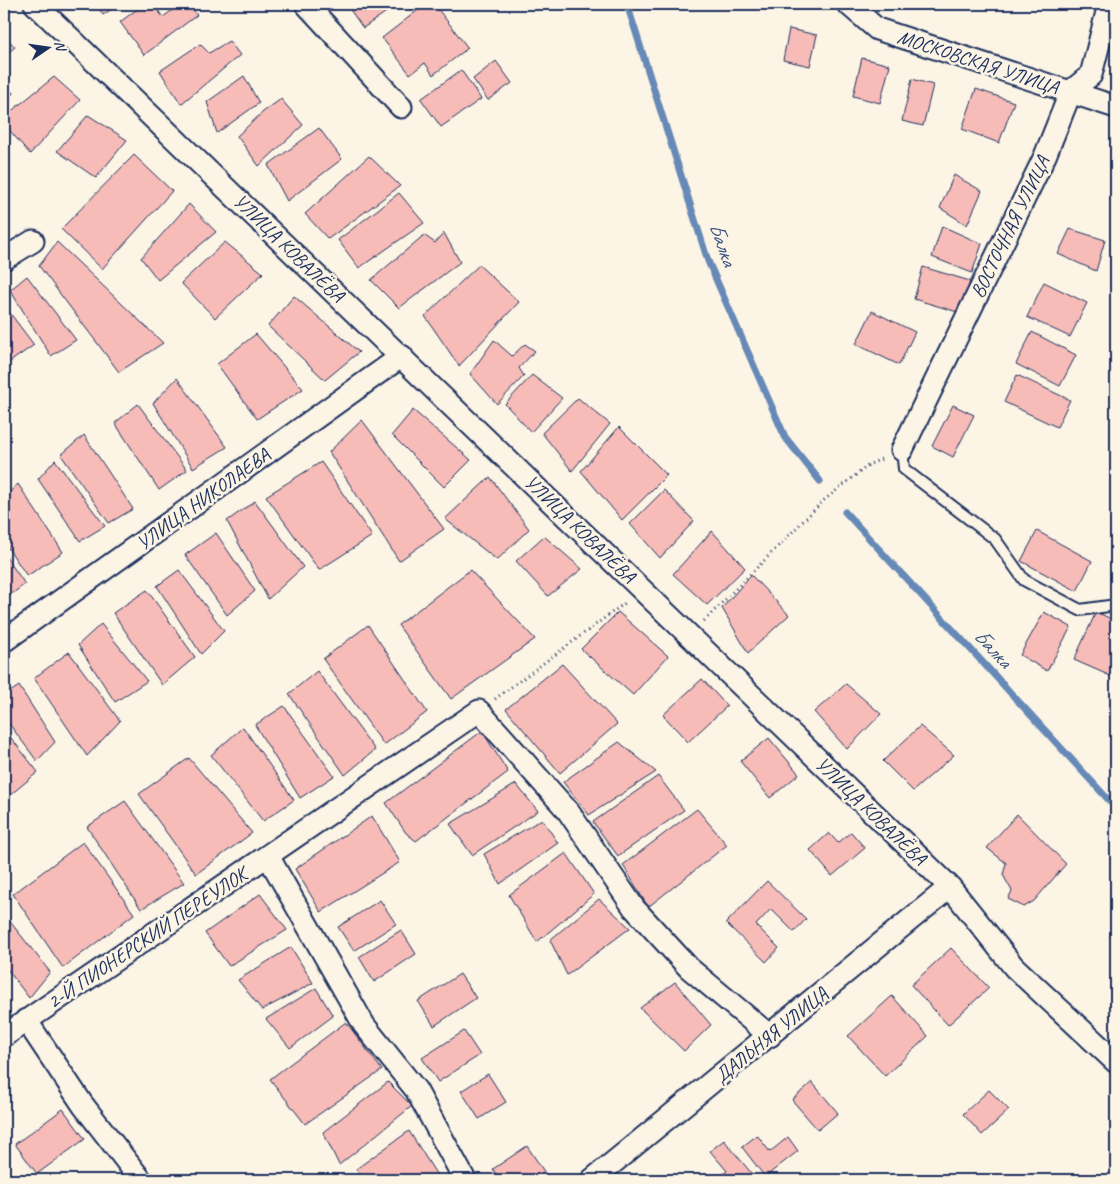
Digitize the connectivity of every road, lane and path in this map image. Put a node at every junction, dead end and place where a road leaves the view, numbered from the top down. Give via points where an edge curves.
1 (36, 4) edge
2 (306, 4) edge
3 (848, 4) edge
4 (1109, 4) edge
5 (1071, 91) junction
6 (401, 107) dead end
7 (1116, 107) edge
8 (33, 241) dead end
9 (4, 259) edge
10 (402, 356) junction
11 (902, 450) junction
12 (643, 590) junction
13 (1116, 605) edge
14 (690, 636) junction
15 (4, 641) edge
16 (479, 711) junction
17 (268, 856) junction
18 (950, 887) junction
19 (26, 1020) junction
20 (4, 1036) edge
21 (770, 1036) junction
22 (1116, 1062) edge
23 (141, 1180) edge
24 (465, 1180) edge
25 (592, 1180) edge

1 - 10 street, УЛИЦА КОВАЛЁВА
2 - 6 street
3 - 5 street, МОСКОВСКАЯ УЛИЦА via 877,30
4 - 5 street, ВОСТОЧНАЯ УЛИЦА via 1091,75
5 - 7 street, МОСКОВСКАЯ УЛИЦА
5 - 11 street, ВОСТОЧНАЯ УЛИЦА via 1045,156
8 - 9 street
10 - 12 street, УЛИЦА КОВАЛЁВА
10 - 15 street, УЛИЦА НИКОЛАЕВА
11 - 13 lane via 904,469 995,538 1024,580 1080,610
11 - 14 path via 870,464 823,500
12 - 14 street, УЛИЦА КОВАЛЁВА
12 - 16 path
14 - 18 street, УЛИЦА КОВАЛЁВА
16 - 17 street, 2-Й ПИОНЕРСКИЙ ПЕРЕУЛОК
16 - 21 street via 568,811 634,908 689,968
17 - 19 street, 2-Й ПИОНЕРСКИЙ ПЕРЕУЛОК
17 - 24 street, 2-Й ПИОНЕРСКИЙ ПЕРЕУЛОК via 364,1025 416,1090
18 - 21 street, ДАЛЬНЯЯ УЛИЦА
18 - 22 street, УЛИЦА КОВАЛЁВА via 1014,967
19 - 20 street, 2-Й ПИОНЕРСКИЙ ПЕРЕУЛОК
19 - 23 street, 2-Й ПИОНЕРСКИЙ ПЕРЕУЛОК via 83,1105
21 - 25 street, ДАЛЬНЯЯ УЛИЦА

